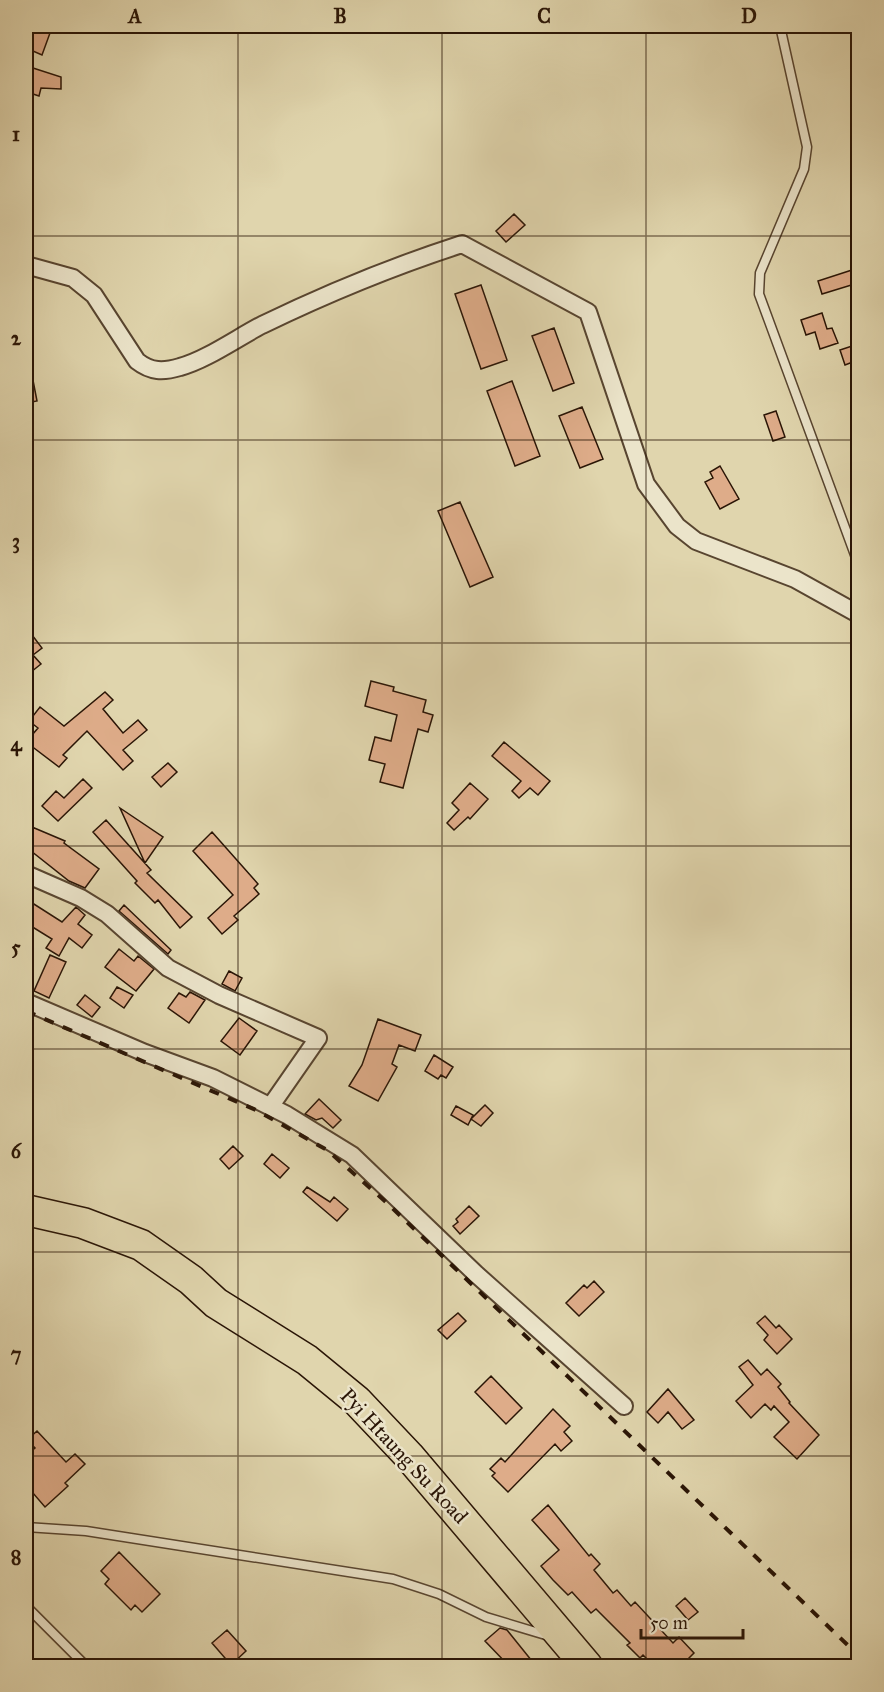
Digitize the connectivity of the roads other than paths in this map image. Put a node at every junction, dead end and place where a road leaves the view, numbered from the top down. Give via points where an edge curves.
1 (780, 26) edge
2 (26, 265) edge
3 (858, 563) edge
4 (858, 614) edge
5 (26, 874) edge
6 (26, 1002) edge
7 (270, 1107) junction
8 (26, 1210) edge
9 (624, 1406) dead end
10 (26, 1527) edge
11 (26, 1606) edge
12 (564, 1641) junction
13 (86, 1666) edge
14 (587, 1666) edge

1 - 3 lane via 807,147 804,169 760,273 759,294
2 - 4 street via 73,278 94,295 137,361 147,369 163,371 183,366 263,325 416,259 462,244 588,312 646,484 677,526 696,541 795,579
5 - 7 street via 81,898 106,914 168,968 318,1038
6 - 7 street via 213,1078
7 - 9 street via 352,1155 476,1274
8 - 12 highway, Pyi Htaung Su Road via 83,1223 141,1245 216,1303 307,1360 357,1401 409,1456
10 - 12 lane via 86,1531 393,1579 439,1594 486,1617
11 - 13 lane
12 - 14 highway, Pyi Htaung Su Road

